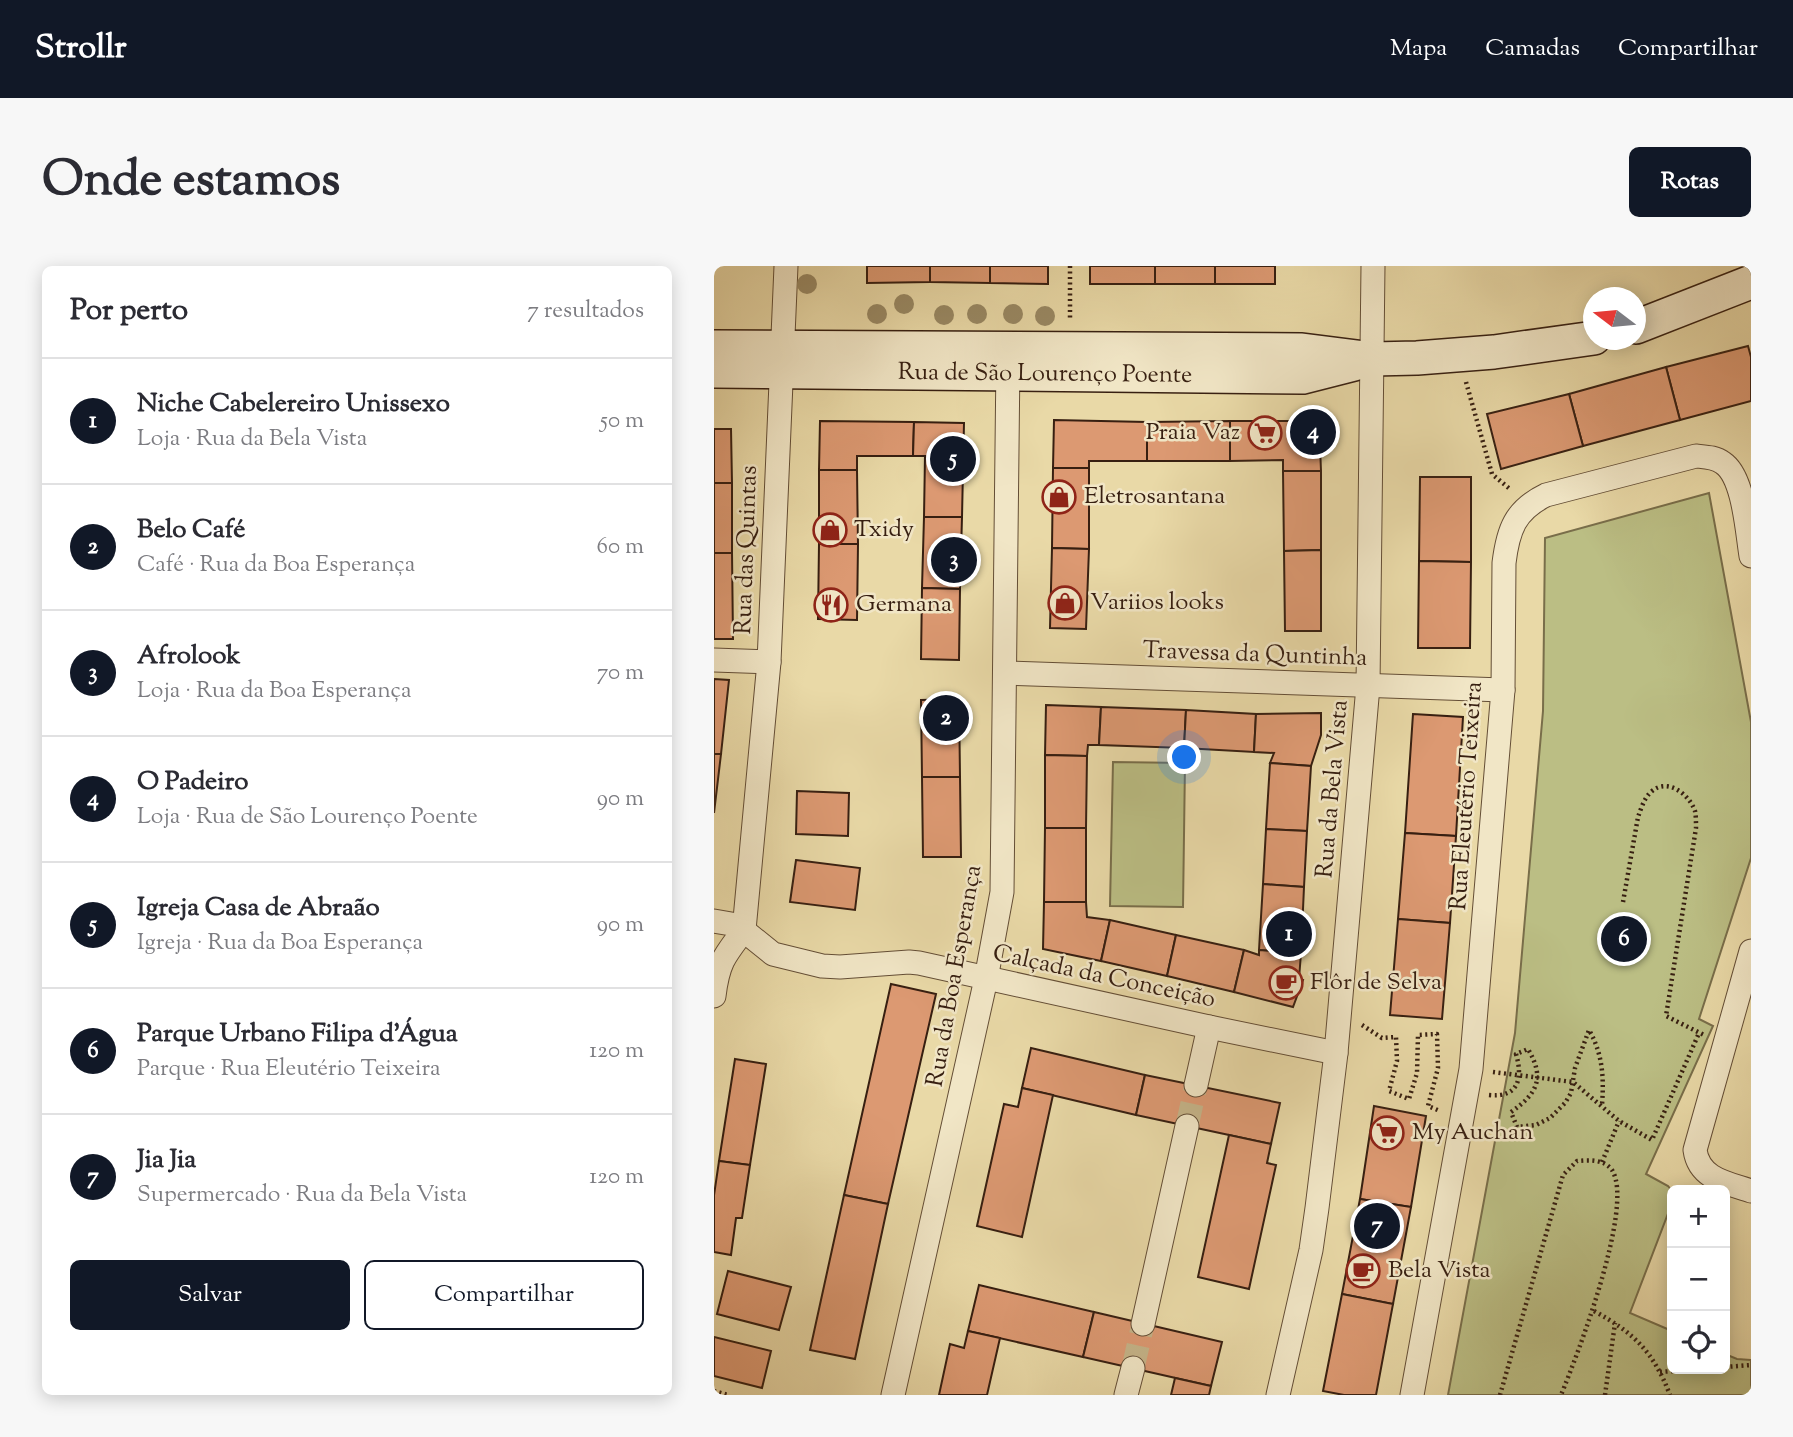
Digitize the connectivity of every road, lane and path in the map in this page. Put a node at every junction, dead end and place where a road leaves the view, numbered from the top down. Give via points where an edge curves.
1 (786, 266) edge
2 (1070, 266) edge
3 (1373, 266) edge
4 (1751, 273) edge
5 (1751, 282) edge
6 (1069, 289) dead end
7 (1703, 300) junction
8 (1646, 323) edge
9 (1583, 339) edge
10 (714, 347) edge
11 (1459, 356) junction
12 (781, 359) junction
13 (1373, 359) junction
14 (1008, 362) junction
15 (714, 371) edge
16 (1492, 474) dead end
17 (1751, 556) edge
18 (714, 660) edge
19 (769, 662) junction
20 (1005, 673) junction
21 (1368, 686) junction
22 (1503, 690) junction
23 (1623, 902) dead end
24 (714, 921) edge
25 (744, 930) junction
26 (1751, 951) edge
27 (986, 979) junction
28 (714, 996) edge
29 (1340, 1012) junction
30 (1209, 1027) junction
31 (1699, 1033) junction
32 (1725, 1046) junction
33 (1336, 1053) junction
34 (1482, 1070) junction
35 (1519, 1075) junction
36 (1538, 1077) junction
37 (1573, 1082) junction
38 (1196, 1085) tunnel mouth
39 (1601, 1105) junction
40 (1444, 1112) dead end
41 (1619, 1121) junction
42 (1187, 1126) tunnel mouth
43 (1602, 1162) junction
44 (1751, 1191) edge
45 (1594, 1311) junction
46 (1615, 1323) junction
47 (1143, 1324) tunnel mouth
48 (1751, 1365) edge
49 (1730, 1367) edge
50 (1133, 1368) tunnel mouth
51 (1667, 1371) edge
52 (1660, 1372) junction
53 (714, 1391) edge
54 (727, 1395) edge
55 (893, 1395) edge
56 (1126, 1395) edge
57 (1278, 1395) edge
58 (1412, 1395) edge
59 (1500, 1395) edge
60 (1561, 1395) edge
61 (1605, 1395) edge
62 (1670, 1395) edge

1 - 12 street, Rua das Quintas
2 - 6 path
3 - 13 street, Rua da Bela Vista
4 - 7 street
5 - 7 street
7 - 8 street
9 - 11 street, Rua de São Lourenço Poente
10 - 12 street, Rua de São Lourenço Poente
11 - 13 street, Rua de São Lourenço Poente
11 - 16 path
12 - 14 street, Rua de São Lourenço Poente
12 - 15 street, Rua de São Lourenço Poente
12 - 19 street, Rua das Quintas
13 - 14 street, Rua de São Lourenço Poente via 1302,350
13 - 21 street, Rua da Bela Vista
14 - 20 street, Rua da Boa Esperança
17 - 22 street, Rua Eleutério Teixeira via 1734,475 1711,457 1696,456 1527,504 1514,523 1505,554
18 - 19 street
19 - 25 street, Rua das Quintas
20 - 21 street, Travessa da Quntinha
20 - 27 street, Rua da Boa Esperança via 1003,883
21 - 22 street, Travessa da Quntinha
21 - 29 street, Rua da Bela Vista
22 - 34 street, Rua Eleutério Teixeira
23 - 31 path via 1643,803 1650,792 1669,786 1688,797 1696,828 1666,1016
24 - 25 street
25 - 27 street, Calçada da Conceição via 773,954 821,966 909,962
25 - 28 street via 722,958
26 - 32 street
27 - 30 street, Calçada da Conceição
27 - 55 street, Rua da Boa Esperança
29 - 33 street, Rua da Bela Vista
29 - 40 path via 1382,1038 1396,1037 1397,1061 1389,1091 1409,1099 1417,1073 1418,1035 1437,1034 1438,1068 1428,1106
30 - 33 street, Calçada da Conceição
30 - 38 street
31 - 32 path
31 - 41 path via 1652,1140
32 - 44 street via 1696,1141 1696,1157 1712,1177
33 - 57 street, Rua da Bela Vista via 1311,1250
34 - 35 path
34 - 35 path via 1489,1095 1511,1092
34 - 58 street, Rua Eleutério Teixeira
35 - 36 path
35 - 36 path via 1516,1054 1528,1049
36 - 37 path
36 - 37 path via 1529,1098 1511,1112 1517,1127 1550,1118 1571,1093
37 - 39 path
37 - 39 path via 1589,1030 1603,1074
39 - 41 path
41 - 43 path
42 - 47 street
43 - 45 path via 1613,1171 1616,1214
43 - 59 path via 1577,1161 1563,1175
45 - 46 path
45 - 60 path
46 - 52 path via 1648,1351
46 - 61 path
48 - 49 path
50 - 56 street
51 - 52 path
52 - 62 path
53 - 54 path

